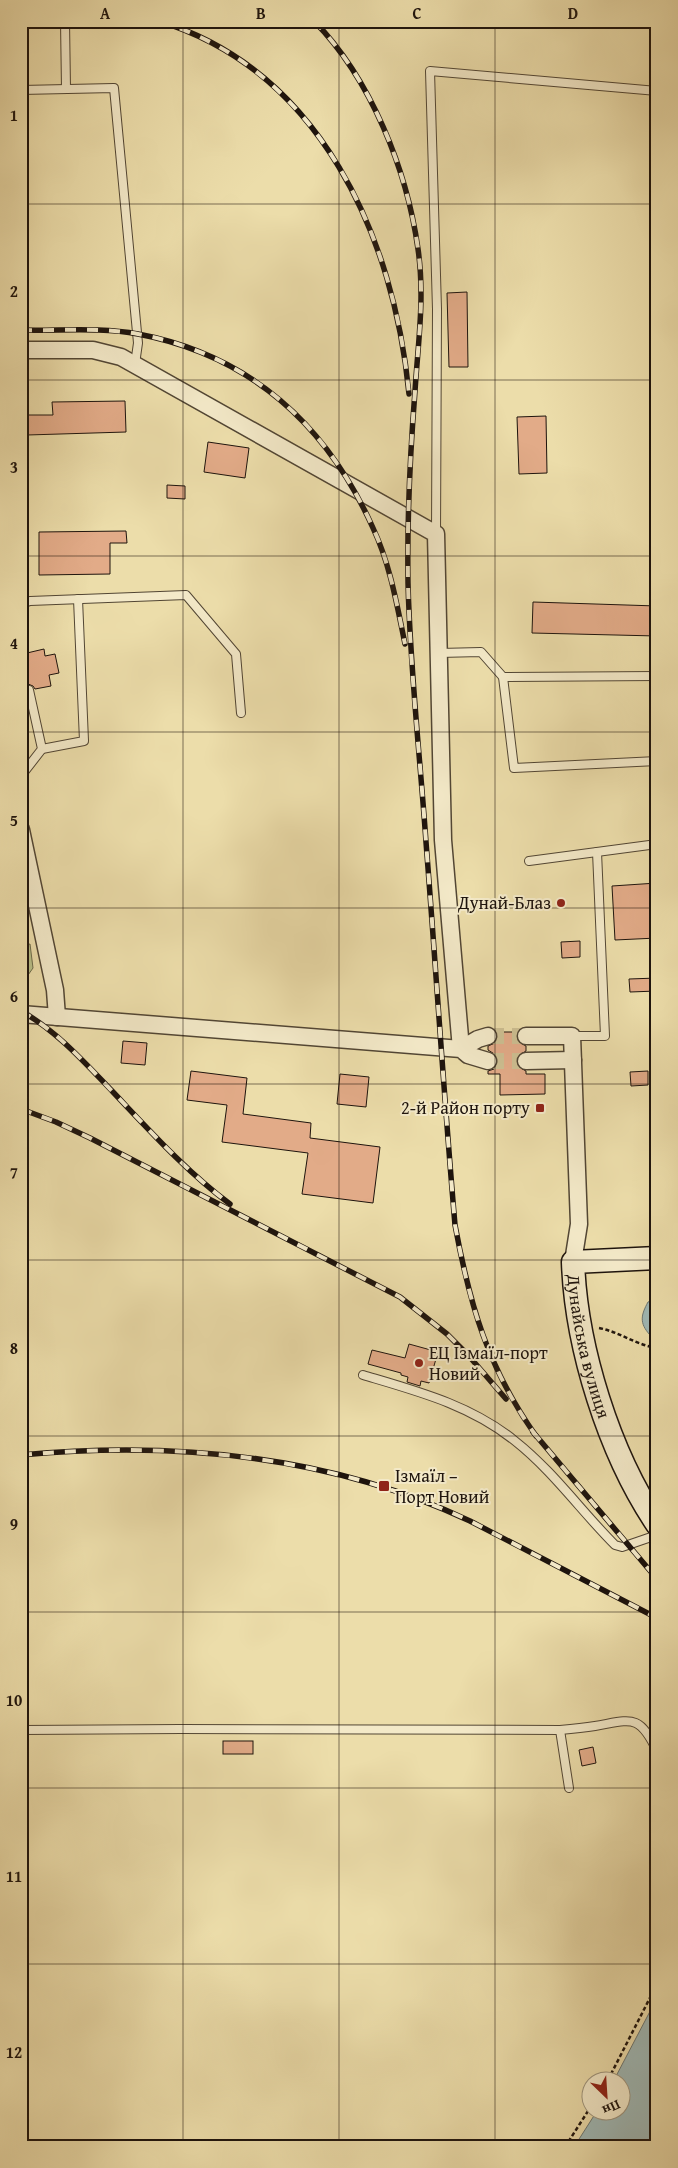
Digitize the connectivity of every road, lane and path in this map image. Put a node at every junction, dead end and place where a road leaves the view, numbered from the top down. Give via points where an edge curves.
1 (65, 21) edge
2 (66, 89) junction
3 (21, 90) edge
4 (657, 90) edge
5 (21, 350) edge
6 (135, 364) junction
7 (436, 534) junction
8 (78, 599) junction
9 (21, 604) edge
10 (439, 653) junction
11 (657, 676) edge
12 (503, 677) junction
13 (29, 690) dead end
14 (242, 713) dead end
15 (42, 750) junction
16 (657, 761) edge
17 (21, 776) edge
18 (21, 830) edge
19 (657, 844) edge
20 (597, 852) junction
21 (529, 861) dead end
22 (21, 1014) edge
23 (57, 1017) junction
24 (488, 1036) tunnel mouth
25 (526, 1036) tunnel mouth
26 (572, 1036) junction
27 (461, 1049) junction
28 (526, 1060) tunnel mouth
29 (573, 1060) junction
30 (488, 1061) tunnel mouth
31 (657, 1258) edge
32 (573, 1262) junction
33 (580, 1329) junction
34 (657, 1348) edge
35 (363, 1375) dead end
36 (657, 1524) edge
37 (657, 1535) edge
38 (21, 1730) edge
39 (560, 1730) junction
40 (657, 1751) edge
41 (569, 1788) dead end
42 (657, 1984) edge
43 (613, 2070) edge
44 (582, 2120) edge
45 (565, 2147) edge

1 - 2 lane
2 - 3 lane
2 - 6 lane via 114,88 138,343
4 - 7 lane via 430,71 437,309
5 - 6 street via 92,350
6 - 7 street
7 - 10 street
8 - 9 lane
8 - 14 lane via 186,595 236,654
8 - 15 lane via 84,741
10 - 12 lane via 481,652
10 - 27 street via 443,840
11 - 12 lane
12 - 16 lane via 514,768
13 - 15 lane
15 - 17 lane
18 - 23 street via 56,990
19 - 20 lane
20 - 21 lane
20 - 26 lane via 605,1036
22 - 23 street
23 - 27 street
24 - 27 street
25 - 26 street
26 - 29 street, Дунайська вулиця
27 - 30 street via 468,1055
28 - 29 street
29 - 32 street, Дунайська вулиця via 579,1224
31 - 32 street
32 - 33 street, Дунайська вулиця
33 - 34 path via 610,1330 641,1346
33 - 36 street, Дунайська вулиця via 611,1431 639,1495
35 - 37 lane via 443,1399 515,1440 547,1470 615,1546 628,1546
38 - 39 lane
39 - 40 lane via 625,1720 645,1729
39 - 41 lane
42 - 43 path
44 - 45 path

